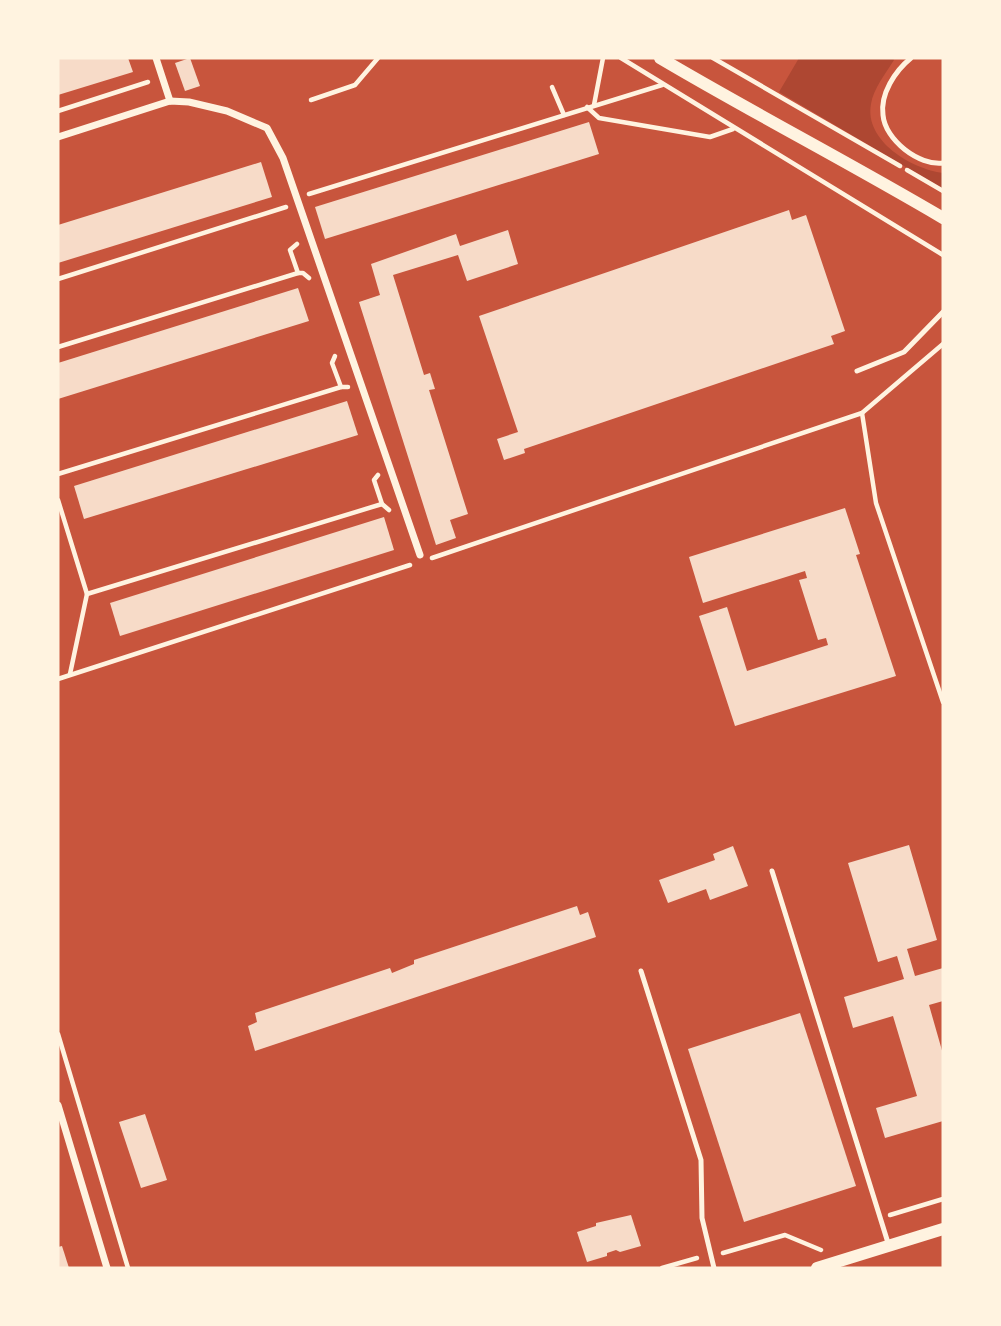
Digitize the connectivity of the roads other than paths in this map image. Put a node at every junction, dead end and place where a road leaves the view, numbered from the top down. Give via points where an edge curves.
1 (156, 58) edge
2 (660, 58) edge
3 (911, 58) edge
4 (903, 61) edge
5 (170, 101) junction
6 (58, 137) edge
7 (943, 163) edge
8 (943, 218) edge
9 (943, 312) edge
10 (858, 371) dead end
11 (420, 555) dead end
12 (772, 871) dead end
13 (641, 971) dead end
14 (58, 1105) edge
15 (943, 1229) edge
16 (889, 1246) junction
17 (107, 1268) edge
18 (714, 1268) edge
19 (817, 1268) edge

1 - 5 street
2 - 8 street
3 - 4 lane
4 - 7 lane via 883,99 883,118 906,151 933,164
5 - 6 street
5 - 11 street via 227,111 267,128 283,158
9 - 10 lane via 904,352
12 - 16 lane
13 - 18 lane via 701,1160 702,1218
14 - 17 street
15 - 16 street
16 - 19 street

